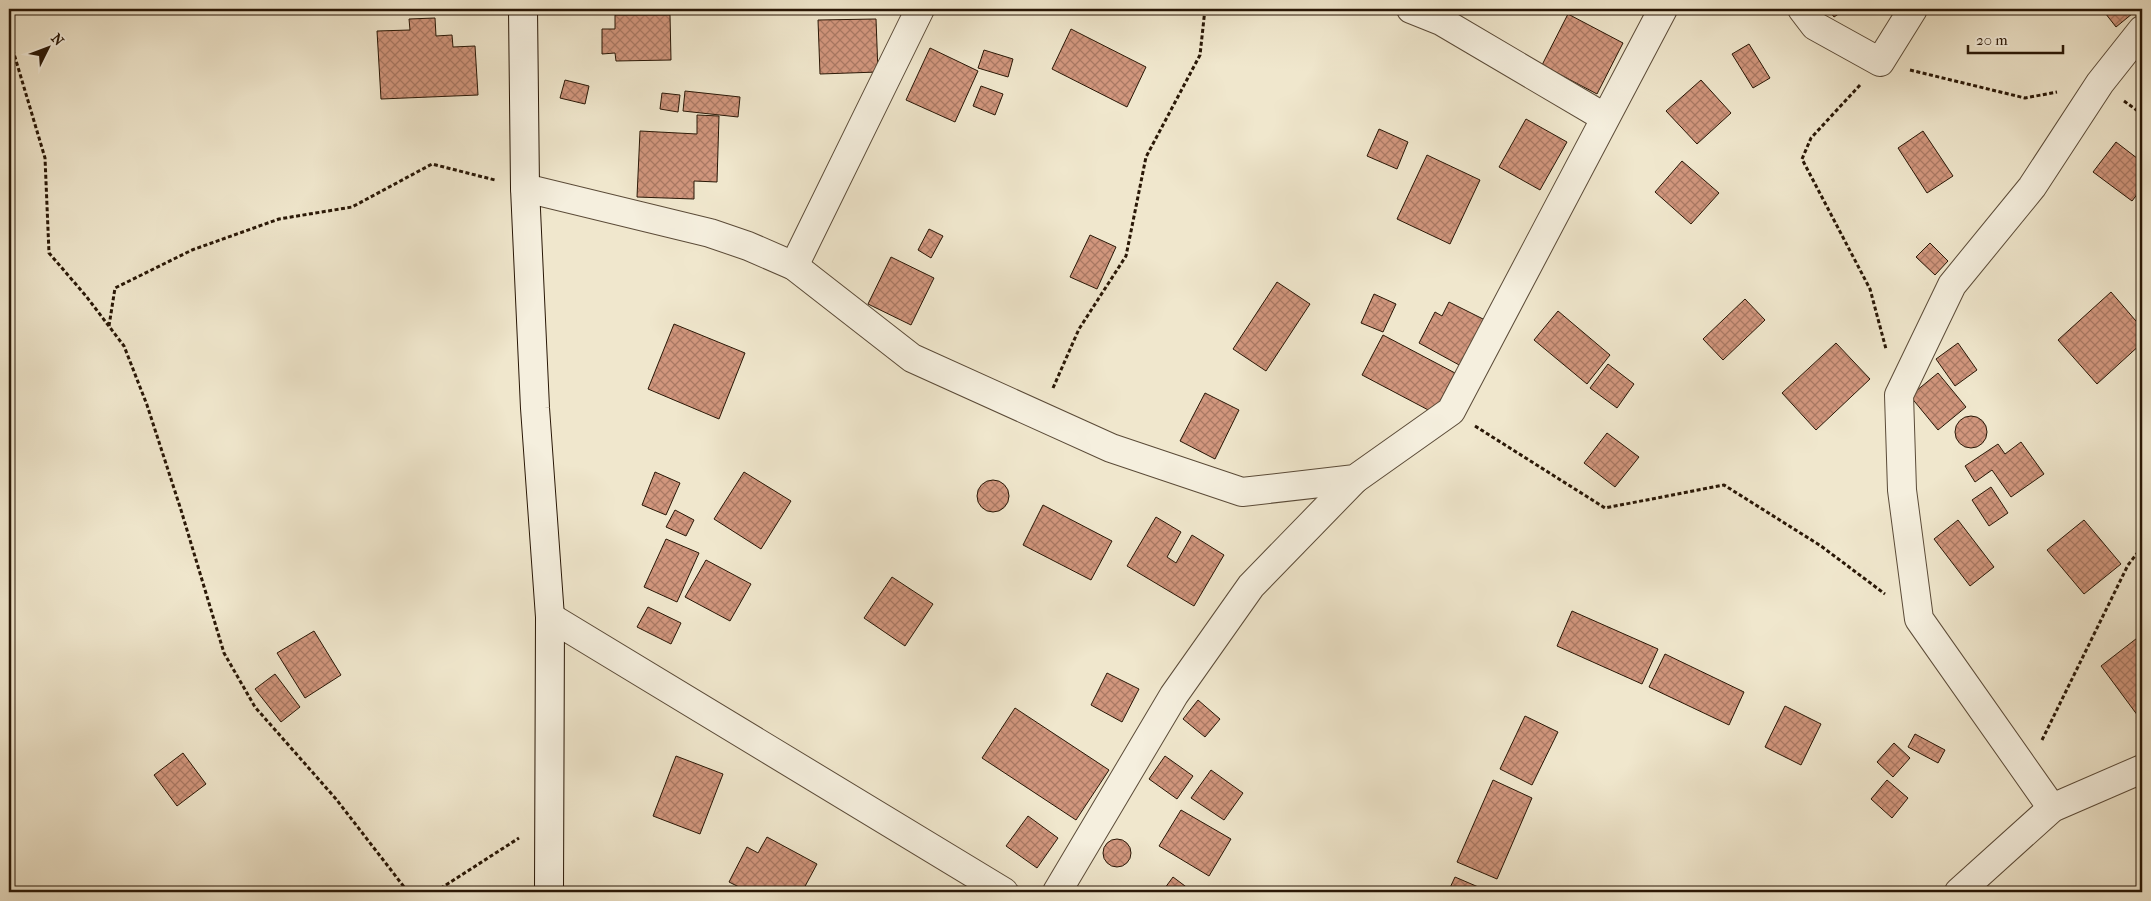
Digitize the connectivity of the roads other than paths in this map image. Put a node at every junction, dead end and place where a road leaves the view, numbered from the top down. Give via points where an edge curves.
1 (523, 9) edge
2 (920, 9) edge
3 (1411, 9) edge
4 (1663, 9) edge
5 (1802, 9) edge
6 (1913, 9) edge
7 (2142, 30) edge
8 (1604, 117) junction
9 (525, 188) junction
10 (794, 266) junction
11 (1355, 480) junction
12 (550, 617) junction
13 (2142, 769) edge
14 (2052, 808) junction
15 (549, 892) edge
16 (1004, 892) edge
17 (1057, 892) edge
18 (1959, 892) edge

1 - 9 street
2 - 10 street
3 - 8 street via 1441,21
4 - 8 street
5 - 6 street via 1815,26 1880,62
7 - 14 street via 2100,83 2032,187 1952,285 1899,395 1902,490 1919,619
8 - 11 street via 1451,411
9 - 10 street via 710,233
9 - 12 street via 535,408
10 - 11 street via 912,358 1111,448 1242,492
11 - 17 street via 1251,586 1174,695
12 - 15 street
12 - 16 street
13 - 14 street
14 - 18 street

